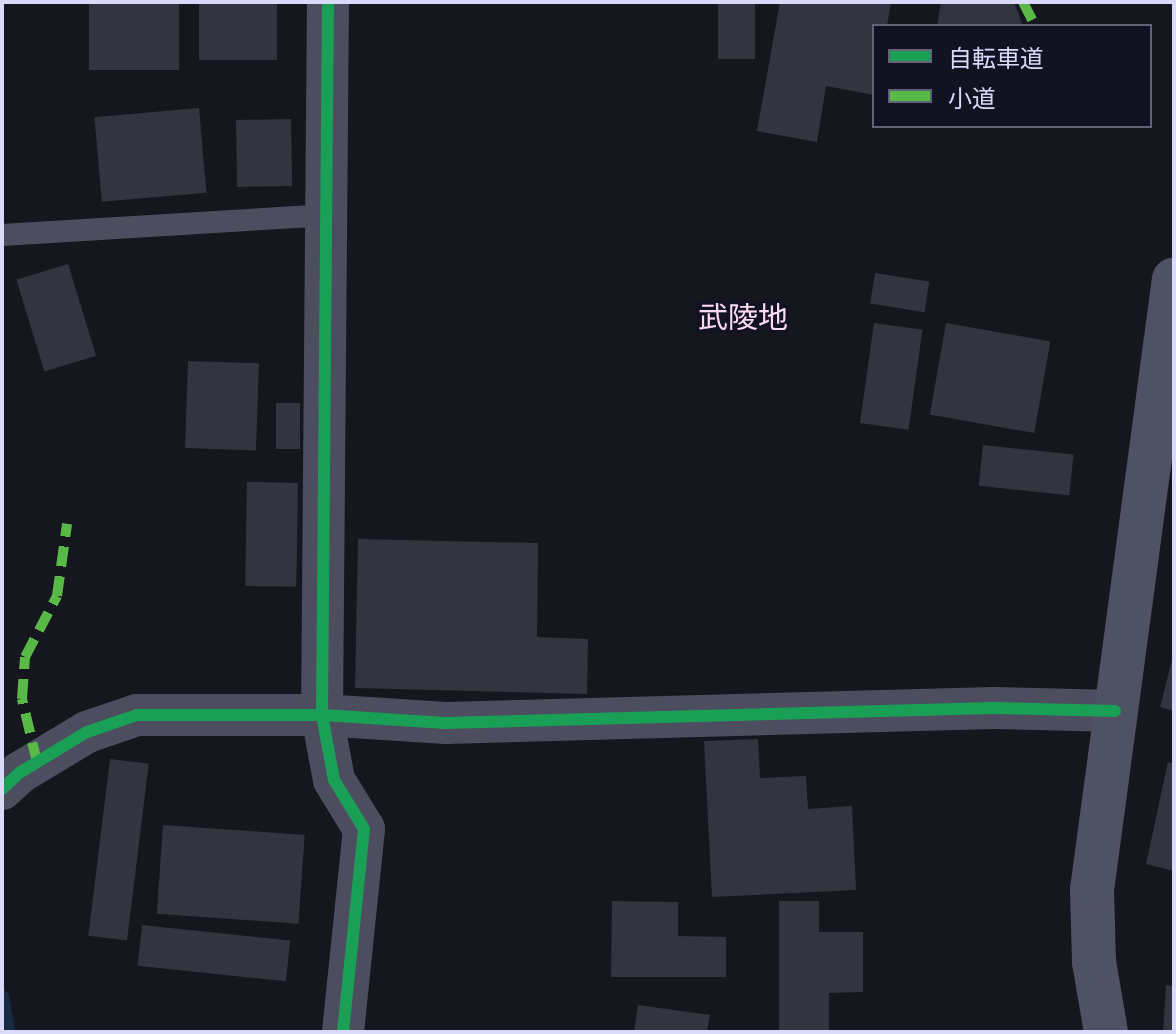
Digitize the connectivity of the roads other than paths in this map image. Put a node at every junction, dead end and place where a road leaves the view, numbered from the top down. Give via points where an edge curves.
1 (328, 2) edge
2 (325, 215) junction
3 (2, 235) edge
4 (1174, 279) edge
5 (1115, 711) junction
6 (322, 715) junction
7 (2, 789) edge
8 (343, 1032) edge
9 (1106, 1032) edge

1 - 2 street
2 - 3 lane
2 - 6 street
4 - 5 street
5 - 6 street via 993,708 446,723
5 - 9 street via 1092,890 1094,962
6 - 7 street via 137,715 87,732
6 - 8 street via 334,780 364,829

